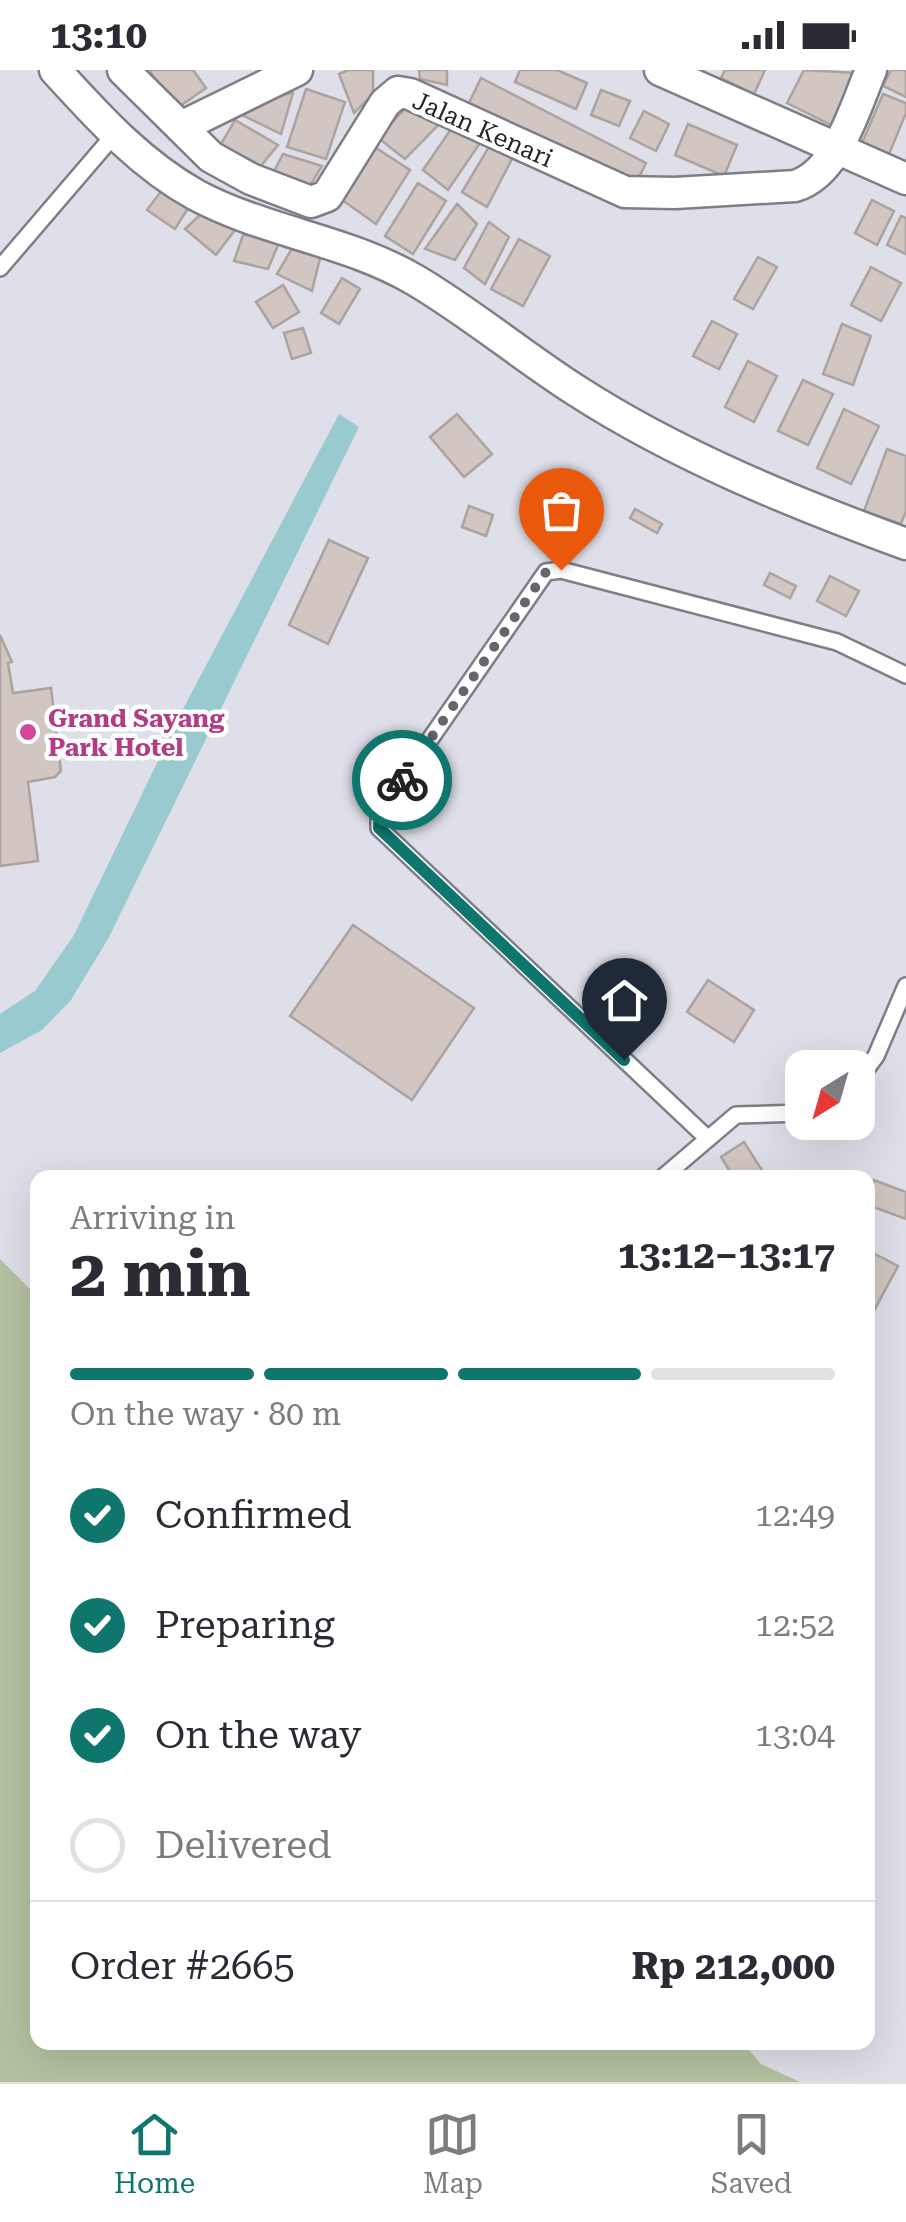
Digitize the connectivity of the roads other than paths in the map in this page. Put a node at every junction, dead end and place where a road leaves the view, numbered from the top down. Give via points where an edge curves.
1 (56, 70) edge
2 (123, 70) edge
3 (297, 70) edge
4 (660, 70) edge
5 (872, 70) edge
6 (181, 127) junction
7 (114, 135) junction
8 (836, 149) junction
9 (906, 179) edge
10 (0, 268) edge
11 (906, 544) edge
12 (906, 674) edge
13 (906, 986) edge
14 (875, 1057) edge
15 (785, 1114) edge
16 (706, 1137) junction
17 (671, 1170) edge

1 - 7 street
2 - 6 street, Jalan Kenari
3 - 6 street
4 - 8 street
5 - 8 street, Jalan Kenari
6 - 8 street, Jalan Kenari via 227,167 311,202 327,196 398,92 625,192 795,186 810,181
7 - 10 lane
7 - 11 street via 167,177 234,212 416,280 579,393 674,444
8 - 9 street
12 - 16 lane via 837,642 561,570 546,572 380,813 379,828
13 - 14 lane
15 - 16 lane via 736,1116
16 - 17 lane

